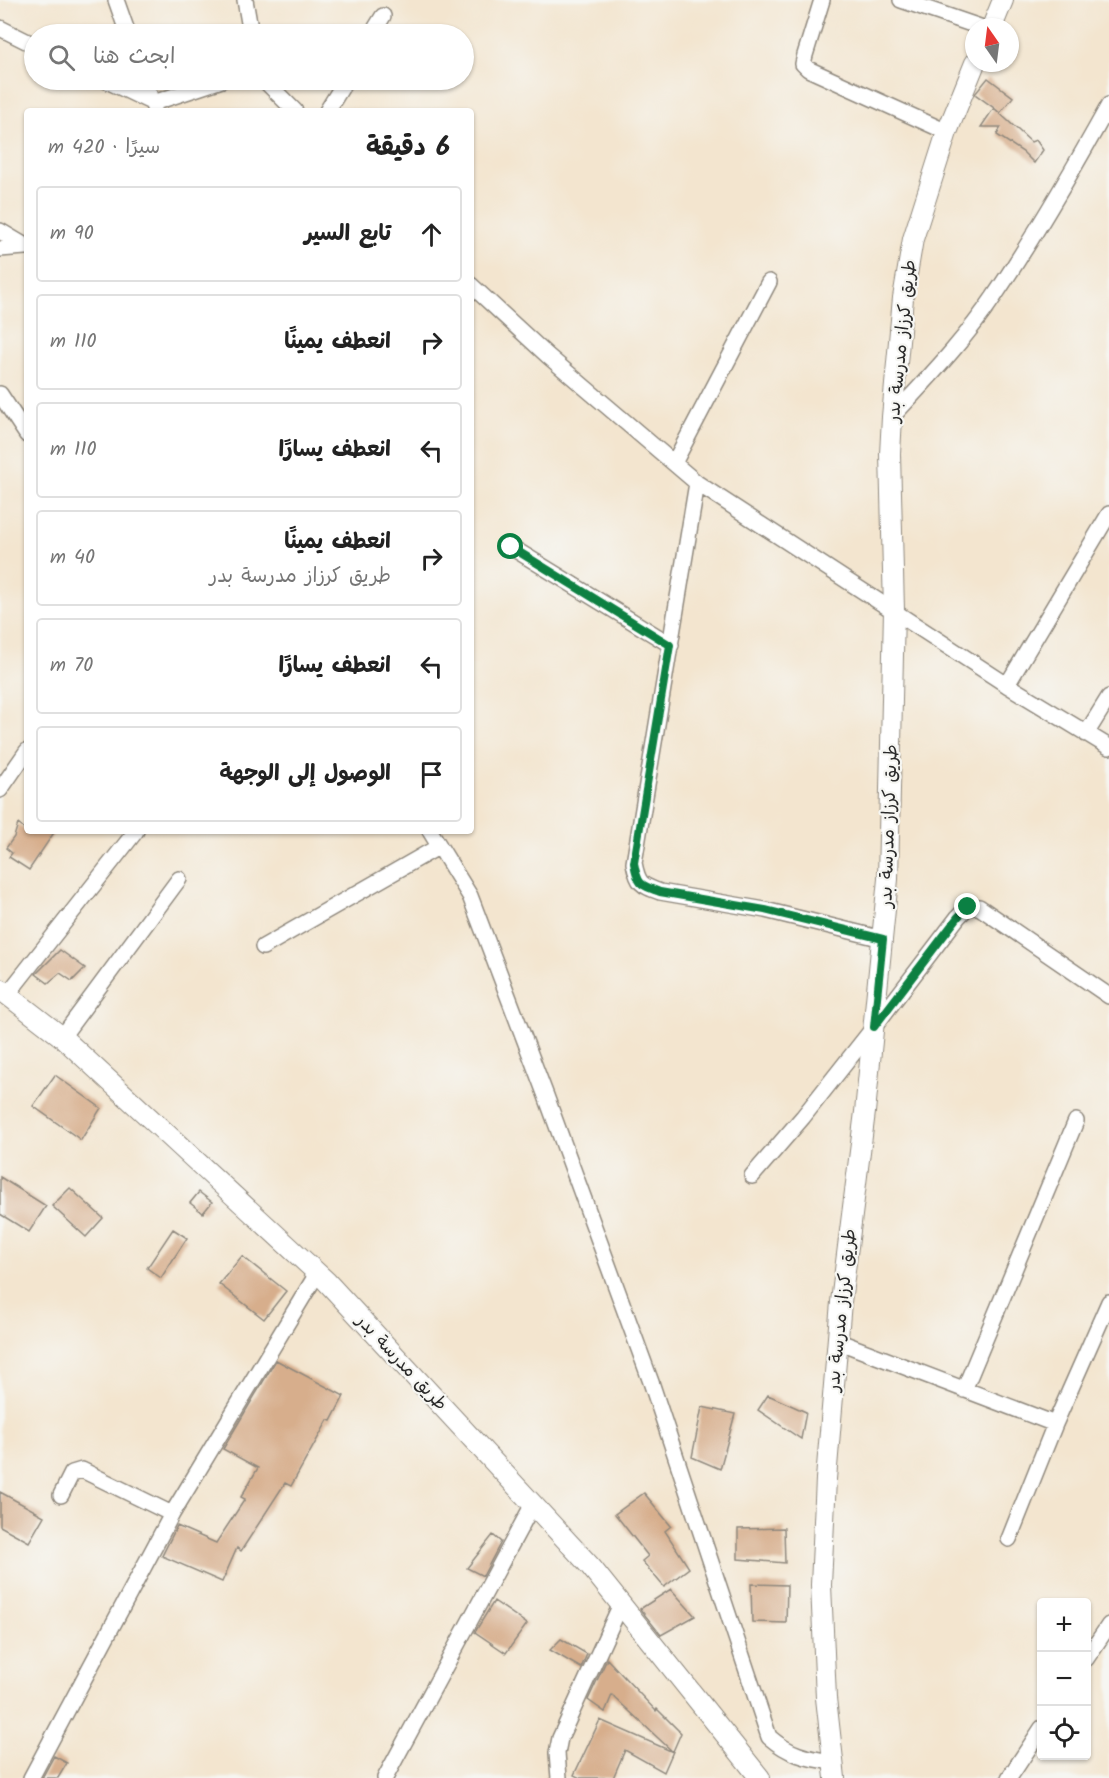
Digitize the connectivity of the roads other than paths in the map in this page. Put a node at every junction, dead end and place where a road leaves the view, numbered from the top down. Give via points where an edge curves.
1 (116, 0) edge
2 (245, 0) edge
3 (822, 0) edge
4 (901, 0) edge
5 (1003, 0) edge
6 (383, 16) dead end
7 (996, 18) edge
8 (965, 22) edge
9 (124, 24) edge
10 (249, 24) edge
11 (378, 24) edge
12 (0, 28) edge
13 (24, 40) edge
14 (971, 72) edge
15 (123, 90) edge
16 (148, 90) edge
17 (197, 90) edge
18 (274, 90) edge
19 (339, 90) edge
20 (1109, 105) edge
21 (154, 107) edge
22 (292, 108) edge
23 (329, 108) edge
24 (947, 132) junction
25 (0, 231) edge
26 (24, 246) edge
27 (24, 247) edge
28 (0, 249) edge
29 (769, 282) dead end
30 (474, 288) edge
31 (0, 394) edge
32 (892, 417) junction
33 (24, 430) edge
34 (674, 463) junction
35 (697, 483) junction
36 (1109, 514) edge
37 (511, 547) dead end
38 (894, 610) junction
39 (670, 645) junction
40 (1007, 685) junction
41 (1109, 697) edge
42 (1086, 734) junction
43 (1109, 747) edge
44 (24, 755) edge
45 (0, 790) edge
46 (134, 834) edge
47 (432, 834) edge
48 (438, 847) junction
49 (179, 879) dead end
50 (883, 939) junction
51 (263, 947) dead end
52 (4, 992) edge
53 (1109, 996) edge
54 (874, 1027) junction
55 (62, 1037) junction
56 (1076, 1121) dead end
57 (752, 1176) dead end
58 (318, 1272) junction
59 (1109, 1302) edge
60 (837, 1341) junction
61 (964, 1390) junction
62 (1055, 1424) junction
63 (61, 1495) dead end
64 (533, 1504) junction
65 (172, 1514) junction
66 (1009, 1539) dead end
67 (621, 1604) junction
68 (1109, 1625) edge
69 (1091, 1652) edge
70 (1037, 1734) edge
71 (833, 1770) edge
72 (31, 1778) edge
73 (385, 1778) edge
74 (559, 1778) edge
75 (760, 1778) edge
76 (1009, 1778) edge

1 - 9 street
2 - 10 street
3 - 24 street via 803,64
4 - 8 street
5 - 7 street
6 - 11 street
12 - 13 street
14 - 24 street, طريق كرزاز مدرسة بدر
15 - 21 street
16 - 21 street
17 - 21 street
18 - 22 street
19 - 23 street
20 - 32 street via 1076,166 992,299 941,365
24 - 32 street, طريق كرزاز مدرسة بدر via 913,239 903,298
25 - 26 street
27 - 28 street
29 - 34 street
30 - 34 street
31 - 33 street
32 - 38 street, طريق كرزاز مدرسة بدر
34 - 35 street
35 - 38 street
35 - 39 street
36 - 40 street
37 - 39 street
38 - 40 street
38 - 50 street, طريق كرزاز مدرسة بدر
39 - 50 street via 634,863 637,880 660,892 765,910
40 - 42 street
41 - 42 street
42 - 43 street
44 - 45 street
46 - 52 street
47 - 48 street
48 - 51 street
48 - 71 street via 470,896 546,1096 651,1382 769,1737 784,1749
49 - 55 street
50 - 54 street, طريق كرزاز مدرسة بدر
52 - 55 street, طريق مدرسة بدر
53 - 54 street via 979,907 968,907
54 - 57 street
54 - 60 street, طريق كرزاز مدرسة بدر
55 - 58 street, طريق مدرسة بدر
56 - 61 street
58 - 64 street, طريق مدرسة بدر
58 - 65 street
59 - 62 street
60 - 61 street
60 - 71 street, طريق كرزاز مدرسة بدر via 821,1585
61 - 62 street
62 - 66 street
63 - 65 street via 72,1473 82,1470
64 - 67 street, طريق مدرسة بدر
64 - 73 street
65 - 72 street
67 - 74 street via 560,1738
67 - 75 street, طريق مدرسة بدر
68 - 69 street
70 - 76 street

